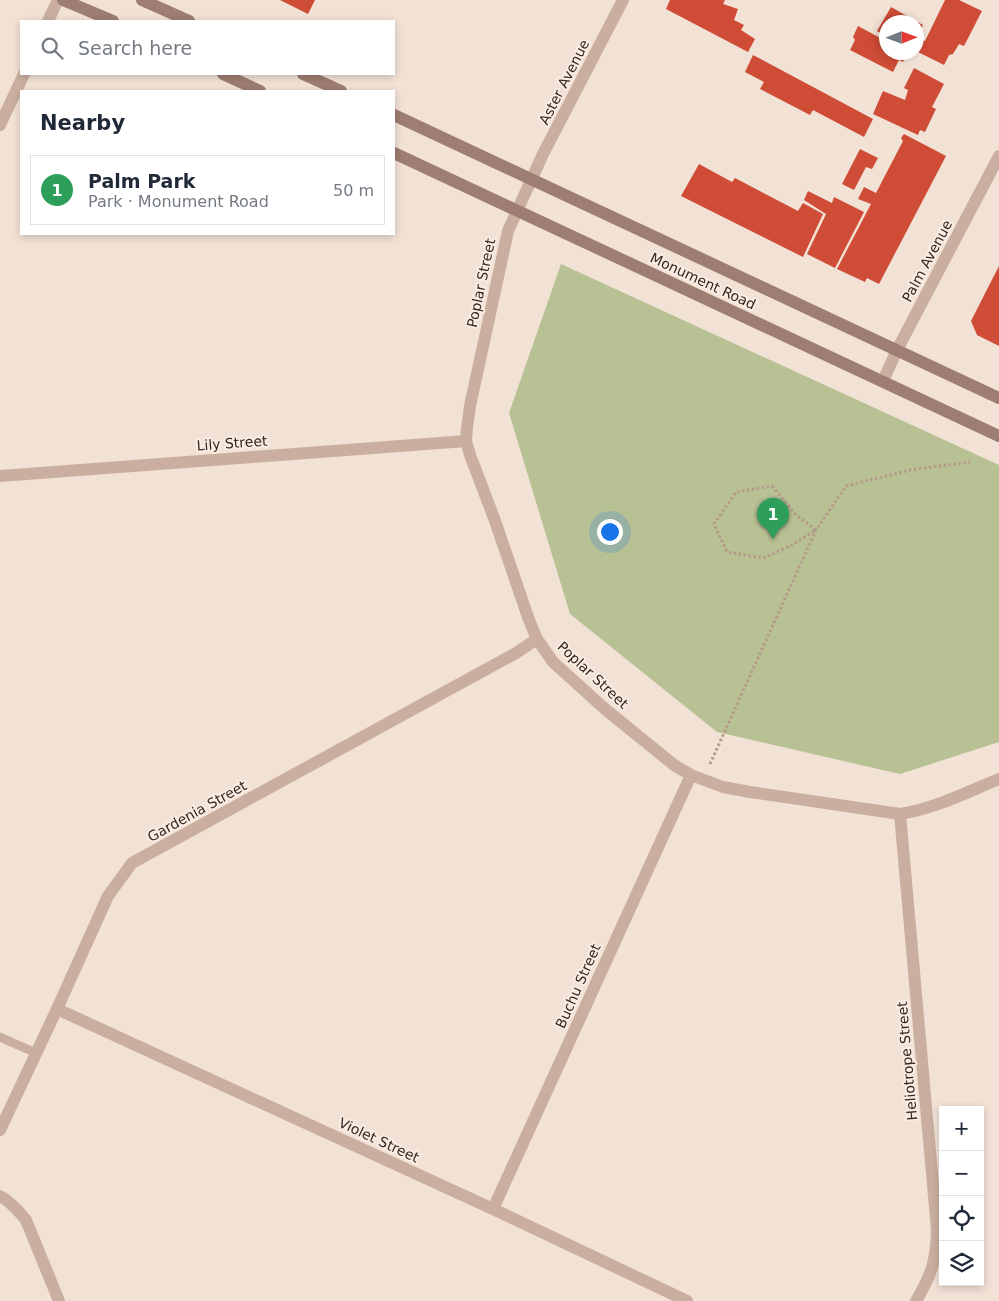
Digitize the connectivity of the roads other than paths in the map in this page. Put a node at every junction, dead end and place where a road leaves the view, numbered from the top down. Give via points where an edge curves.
1 (58, 0) edge
2 (63, 0) edge
3 (142, 0) edge
4 (623, 0) edge
5 (48, 20) edge
6 (111, 20) edge
7 (187, 20) edge
8 (24, 75) edge
9 (225, 75) edge
10 (305, 75) edge
11 (258, 90) edge
12 (339, 90) edge
13 (395, 115) edge
14 (0, 125) edge
15 (395, 153) edge
16 (999, 156) edge
17 (531, 179) junction
18 (518, 210) junction
19 (897, 350) junction
20 (884, 382) junction
21 (999, 398) edge
22 (999, 436) edge
23 (466, 441) junction
24 (0, 476) edge
25 (537, 639) junction
26 (697, 777) junction
27 (999, 779) edge
28 (900, 814) junction
29 (57, 1009) junction
30 (0, 1037) edge
31 (36, 1053) junction
32 (0, 1130) edge
33 (0, 1196) edge
34 (493, 1209) junction
35 (59, 1301) edge
36 (686, 1301) edge
37 (916, 1301) edge

1 - 5 street
2 - 6 main road
3 - 7 main road
4 - 17 street, Aster Avenue
8 - 14 street
9 - 11 main road
10 - 12 main road
13 - 17 main road, Monument Road
15 - 18 main road, Monument Road
16 - 19 street, Palm Avenue
17 - 18 street, Poplar Street
17 - 19 main road, Monument Road
18 - 20 main road, Monument Road
18 - 23 street, Poplar Street via 508,231 470,406
19 - 20 street, Palm Avenue
19 - 21 main road, Monument Road
20 - 22 main road, Monument Road
23 - 24 street, Lily Street
23 - 25 street, Poplar Street
25 - 26 street, Poplar Street via 553,662 606,709 674,765
25 - 29 street, Gardenia Street via 132,863 108,896
26 - 28 street, Poplar Street via 750,792
26 - 34 street, Buchu Street
27 - 28 street, Poplar Street via 930,807
28 - 37 street, Heliotrope Street via 937,1230 931,1273
29 - 31 street, Gardenia Street
29 - 34 street, Violet Street
30 - 31 lane
31 - 32 street, Gardenia Street
33 - 35 street via 26,1220
34 - 36 street, Violet Street

